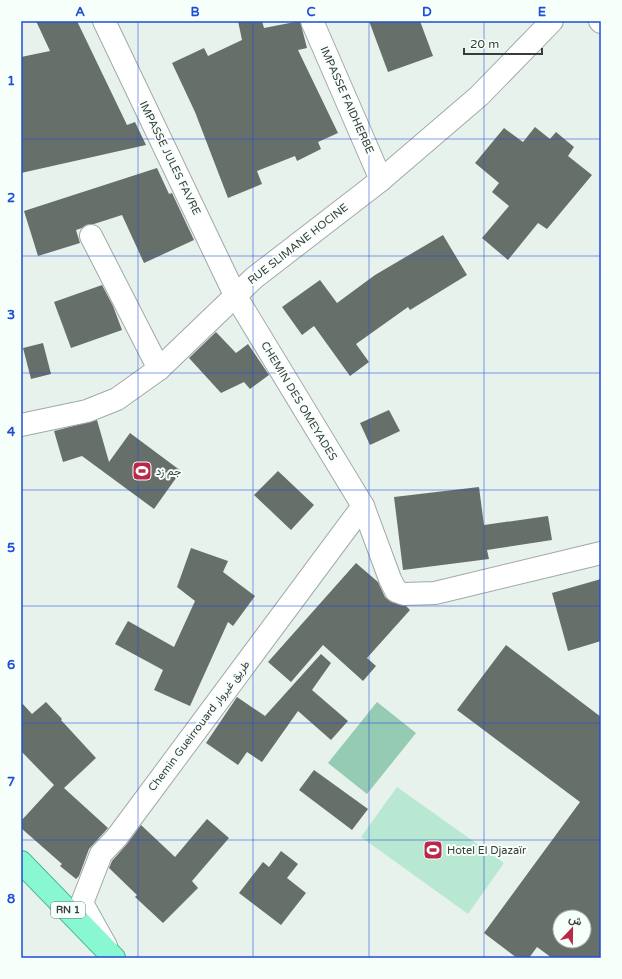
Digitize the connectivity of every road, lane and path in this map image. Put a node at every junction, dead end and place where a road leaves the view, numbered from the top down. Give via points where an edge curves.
1 (104, 21) edge
2 (312, 21) edge
3 (552, 21) edge
4 (381, 180) junction
5 (91, 236) dead end
6 (236, 295) junction
7 (159, 369) junction
8 (21, 425) edge
9 (363, 506) junction
10 (601, 553) edge
11 (21, 862) edge
12 (113, 957) edge

1 - 6 street, IMPASSE JULES FAVRE
2 - 4 street, IMPASSE FAIDHERBE
3 - 4 street, RUE SLIMANE HOCINE via 480,96
4 - 6 street, RUE SLIMANE HOCINE via 254,278
5 - 7 street
6 - 7 street, RUE SLIMANE HOCINE
6 - 9 street, CHEMIN DES OMEYADES
7 - 8 street, RUE SLIMANE HOCINE via 117,399 87,411
9 - 10 street, CHEMIN DES OMEYADES via 390,579 396,591 404,594 435,593
9 - 12 street, Chemin Gueirrouard طريق غيروار via 117,837 101,854 82,903
11 - 12 main road, RN 1

